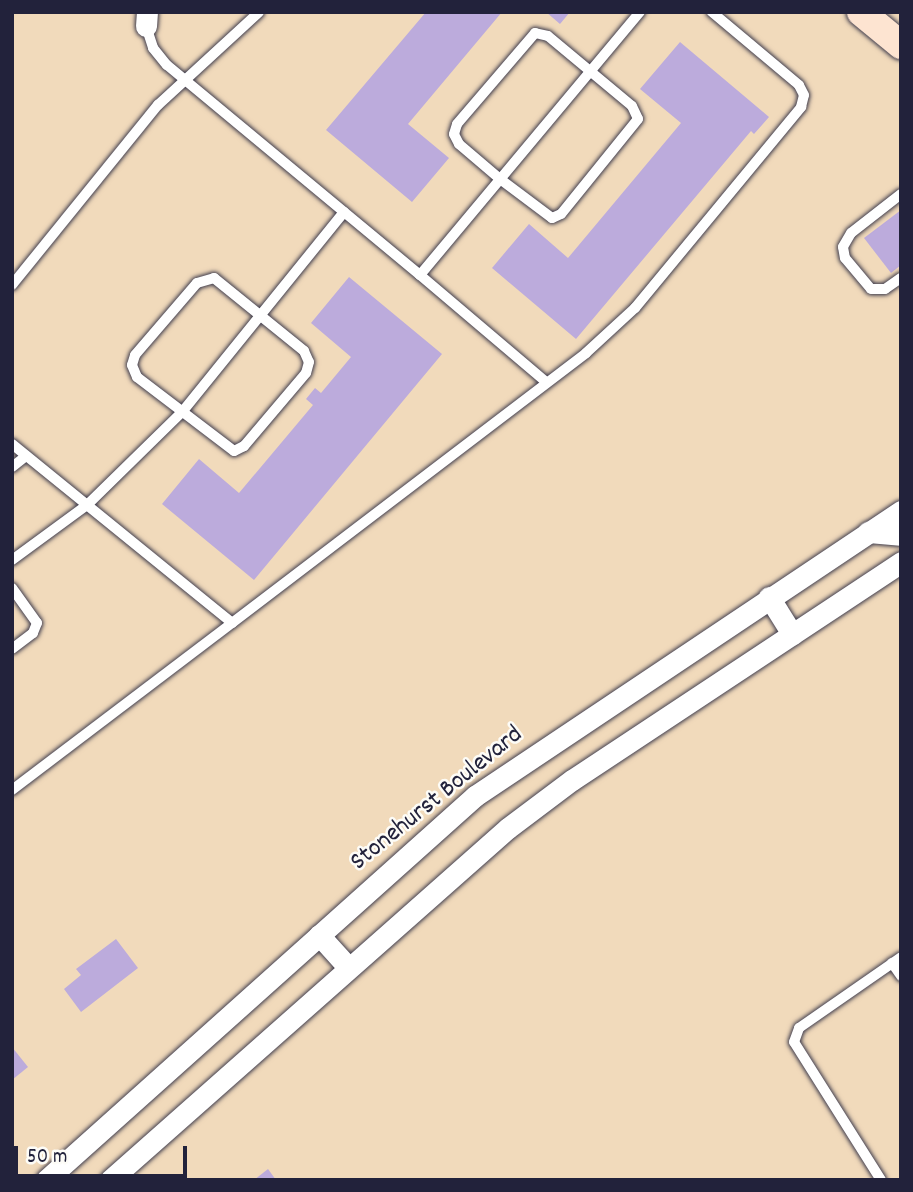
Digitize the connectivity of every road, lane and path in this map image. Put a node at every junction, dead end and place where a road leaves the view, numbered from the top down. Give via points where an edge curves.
1 (259, 12) edge
2 (640, 12) edge
3 (712, 12) edge
4 (861, 12) edge
5 (146, 19) edge
6 (901, 45) edge
7 (591, 72) junction
8 (185, 78) junction
9 (500, 179) junction
10 (901, 194) edge
11 (344, 212) junction
12 (420, 275) junction
13 (901, 278) edge
14 (12, 285) edge
15 (261, 314) junction
16 (545, 382) junction
17 (181, 413) junction
18 (12, 444) edge
19 (26, 456) junction
20 (12, 467) edge
21 (87, 505) junction
22 (901, 510) edge
23 (869, 531) junction
24 (901, 535) edge
25 (12, 560) edge
26 (901, 562) edge
27 (12, 588) edge
28 (769, 597) junction
29 (232, 623) junction
30 (792, 634) junction
31 (12, 649) edge
32 (12, 790) edge
33 (319, 935) junction
34 (896, 960) edge
35 (347, 966) junction
36 (901, 976) edge
37 (46, 1180) edge
38 (110, 1180) edge
39 (881, 1180) edge

1 - 8 lane
2 - 7 lane
3 - 16 lane via 799,85 803,103 635,308 586,353
4 - 6 street
5 - 8 lane via 160,59
7 - 9 lane
7 - 9 lane via 632,106 637,122 561,214 545,216
7 - 9 lane via 545,34 532,35 521,47 454,131 459,144
8 - 11 lane
8 - 14 lane
9 - 12 lane
10 - 13 lane via 851,233 843,247 845,258 871,289 885,289
11 - 12 lane
11 - 15 lane
12 - 16 lane
15 - 17 lane
15 - 17 lane via 218,280 206,278 135,355 132,366 138,377
15 - 17 lane via 303,351 309,362 306,373 237,450 226,450
16 - 29 lane
17 - 21 lane
18 - 19 lane
19 - 20 lane
19 - 21 lane
21 - 25 lane
21 - 29 lane
22 - 23 street, Stonehurst Boulevard
23 - 24 street
23 - 28 street, Stonehurst Boulevard
26 - 30 street
27 - 31 lane via 37,623 33,633
28 - 30 street
28 - 33 street, Stonehurst Boulevard via 475,796
29 - 32 lane
30 - 35 street via 572,780 469,860
33 - 35 street
33 - 37 street, Stonehurst Boulevard
34 - 36 lane
34 - 39 lane via 799,1028 793,1042
35 - 38 street

